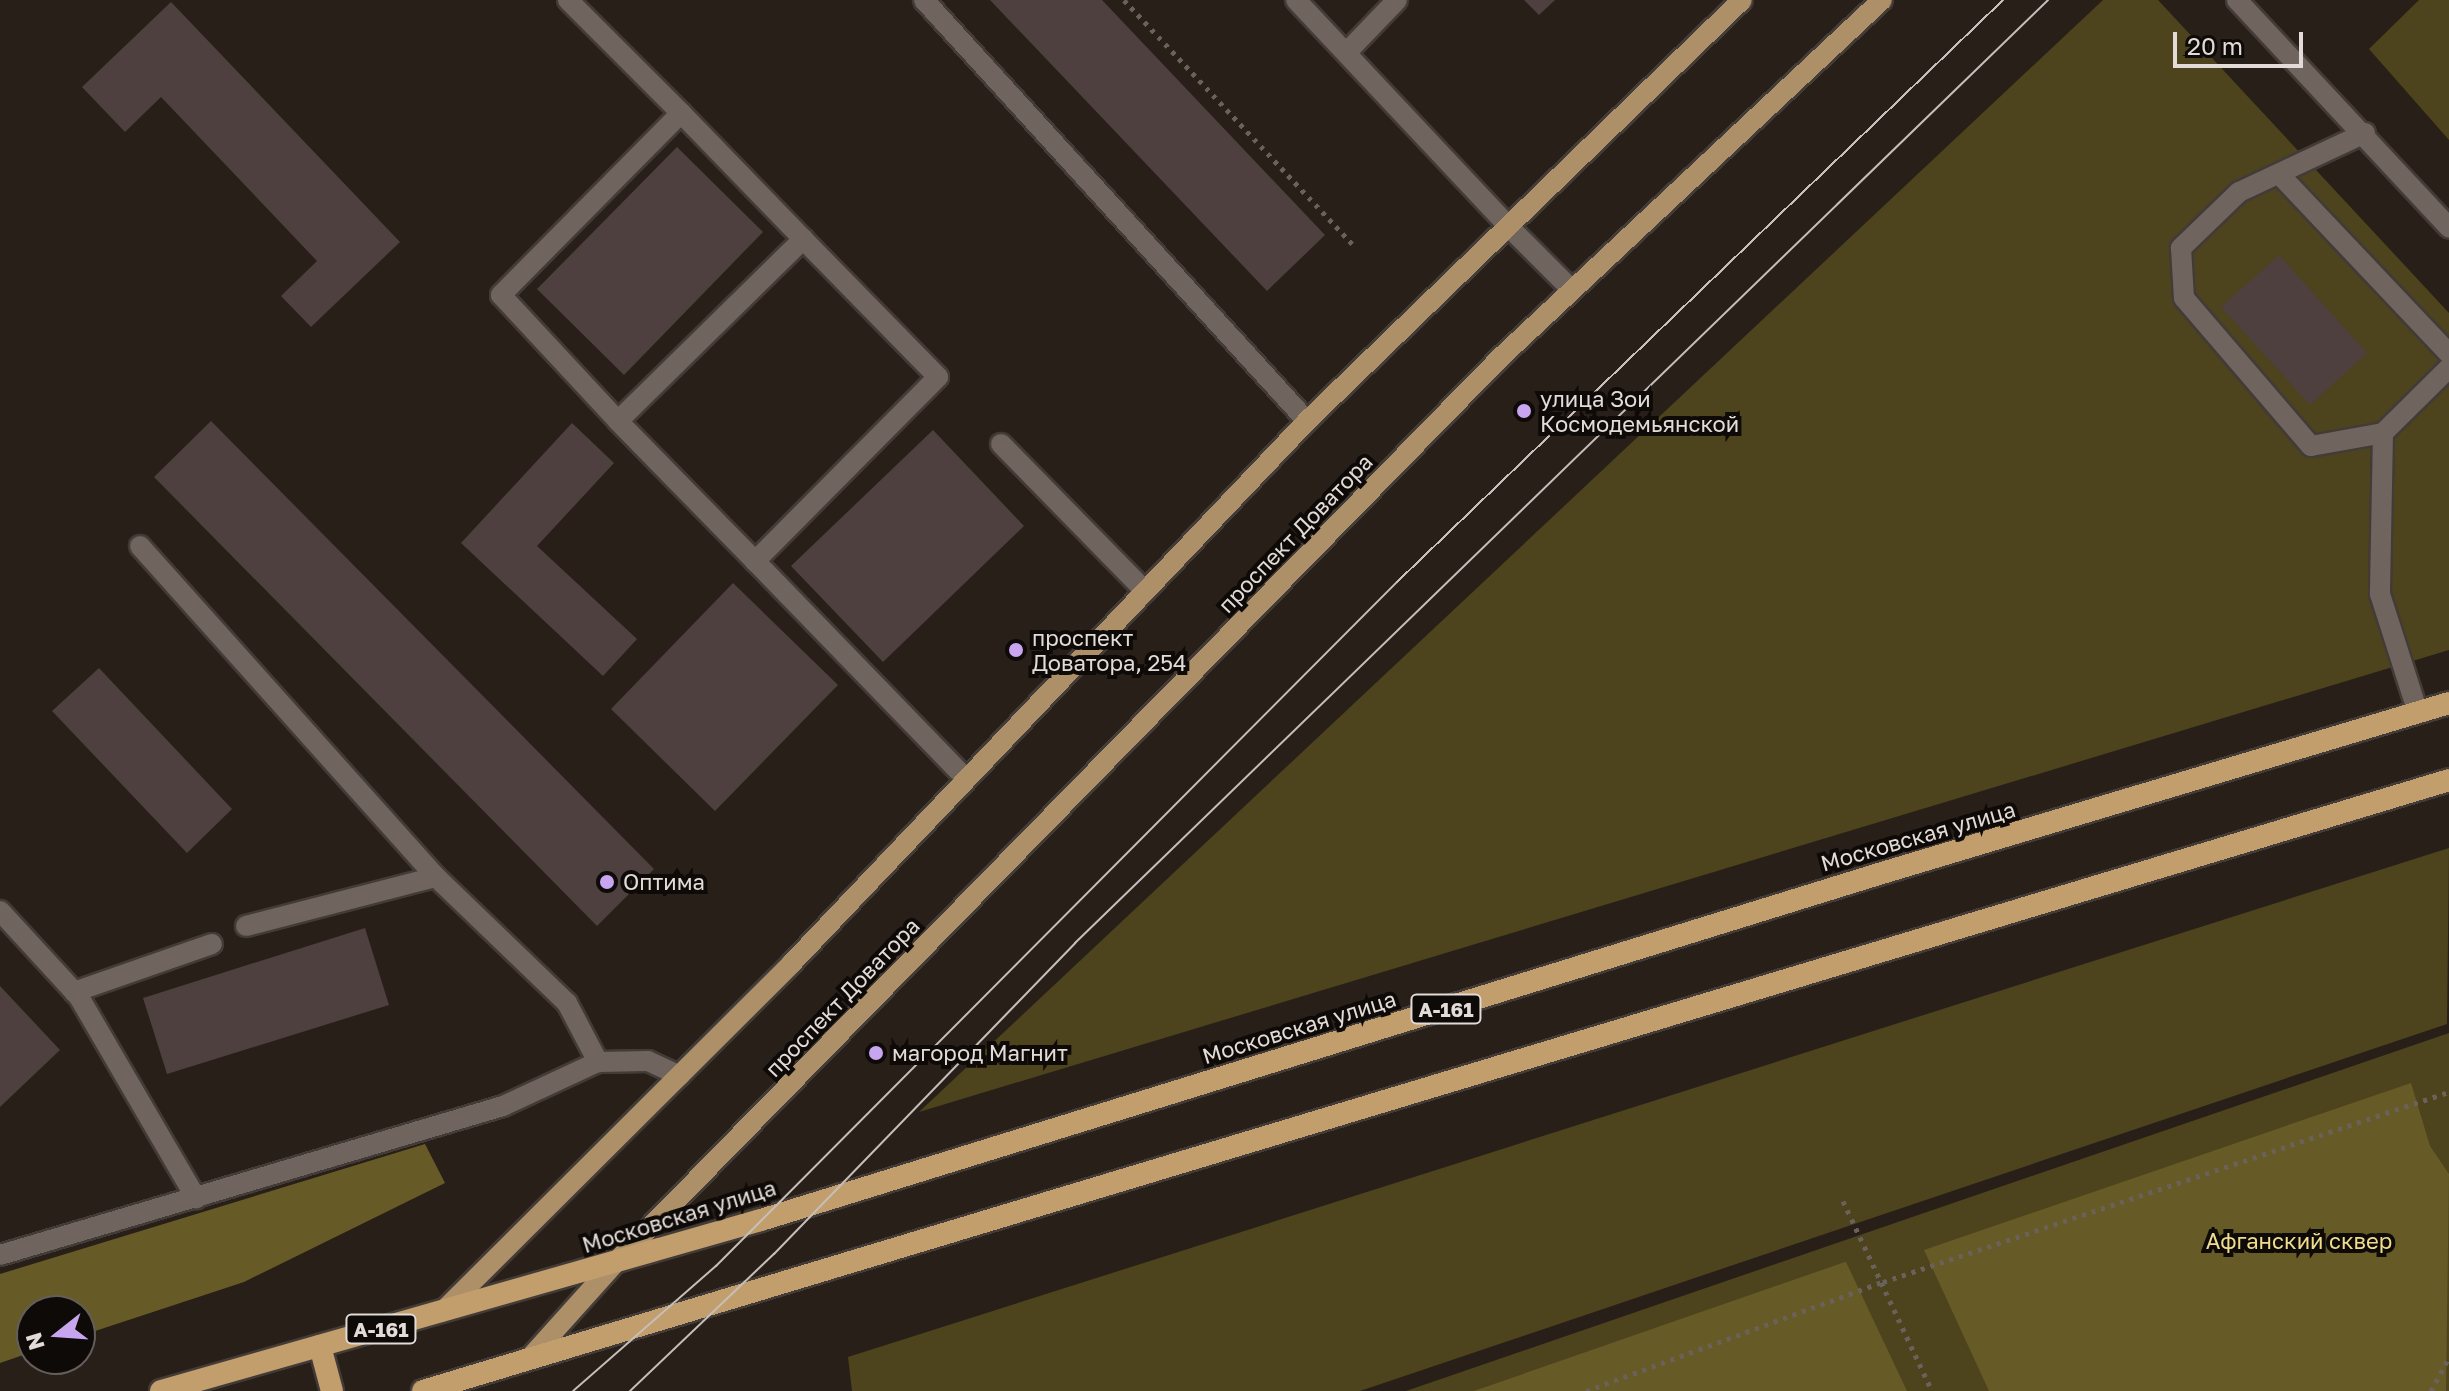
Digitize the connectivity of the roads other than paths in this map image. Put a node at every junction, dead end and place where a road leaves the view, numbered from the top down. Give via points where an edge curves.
1 (568, 0) edge
2 (924, 0) edge
3 (1296, 0) edge
4 (1397, 0) edge
5 (1742, 0) edge
6 (1882, 0) edge
7 (2237, 0) edge
8 (1347, 52) junction
9 (681, 113) junction
10 (2365, 133) junction
11 (2279, 174) junction
12 (1508, 226) junction
13 (2449, 227) edge
14 (803, 239) junction
15 (1571, 289) junction
16 (2449, 354) edge
17 (2449, 368) edge
18 (618, 421) junction
19 (1307, 421) junction
20 (2383, 433) junction
21 (1001, 444) dead end
22 (140, 546) dead end
23 (755, 561) junction
24 (1145, 591) junction
25 (2449, 703) edge
26 (2418, 713) junction
27 (966, 779) junction
28 (2449, 780) edge
29 (436, 877) junction
30 (0, 911) edge
31 (246, 926) dead end
32 (212, 944) dead end
33 (74, 992) junction
34 (598, 1062) junction
35 (680, 1076) junction
36 (196, 1198) junction
37 (0, 1255) edge
38 (615, 1263) junction
39 (442, 1312) junction
40 (320, 1346) junction
41 (528, 1360) junction
42 (207, 1385) edge
43 (161, 1391) edge
44 (332, 1391) edge
45 (423, 1391) edge

1 - 9 street
2 - 19 street
3 - 8 street
4 - 8 street
5 - 12 main road
6 - 15 main road, проспект Доватора
7 - 10 street
8 - 12 street
9 - 14 street
9 - 18 street via 501,295
10 - 11 street
10 - 13 street
11 - 16 street
11 - 20 street via 2239,192 2181,248 2184,298 2311,446
12 - 15 street
12 - 19 main road
14 - 18 street
14 - 23 street via 938,377
15 - 38 main road, проспект Доватора
17 - 20 street
18 - 23 street
19 - 24 main road
20 - 26 street via 2380,594
21 - 24 street
22 - 29 street
23 - 27 street
24 - 27 main road
25 - 26 highway, Московская улица / А-161
26 - 38 highway, Московская улица / А-161
27 - 35 main road
28 - 41 highway
29 - 31 street
29 - 34 street via 567,1003
30 - 33 street
32 - 33 street
33 - 36 street
34 - 35 street via 648,1061
34 - 36 street via 503,1106
35 - 39 main road
36 - 37 street
38 - 39 highway, Московская улица / А-161
38 - 41 main road, проспект Доватора
39 - 40 highway, Московская улица / А-161
40 - 42 highway, Московская улица / А-161
40 - 44 highway
41 - 45 highway
42 - 43 highway, Московская улица / А-161

